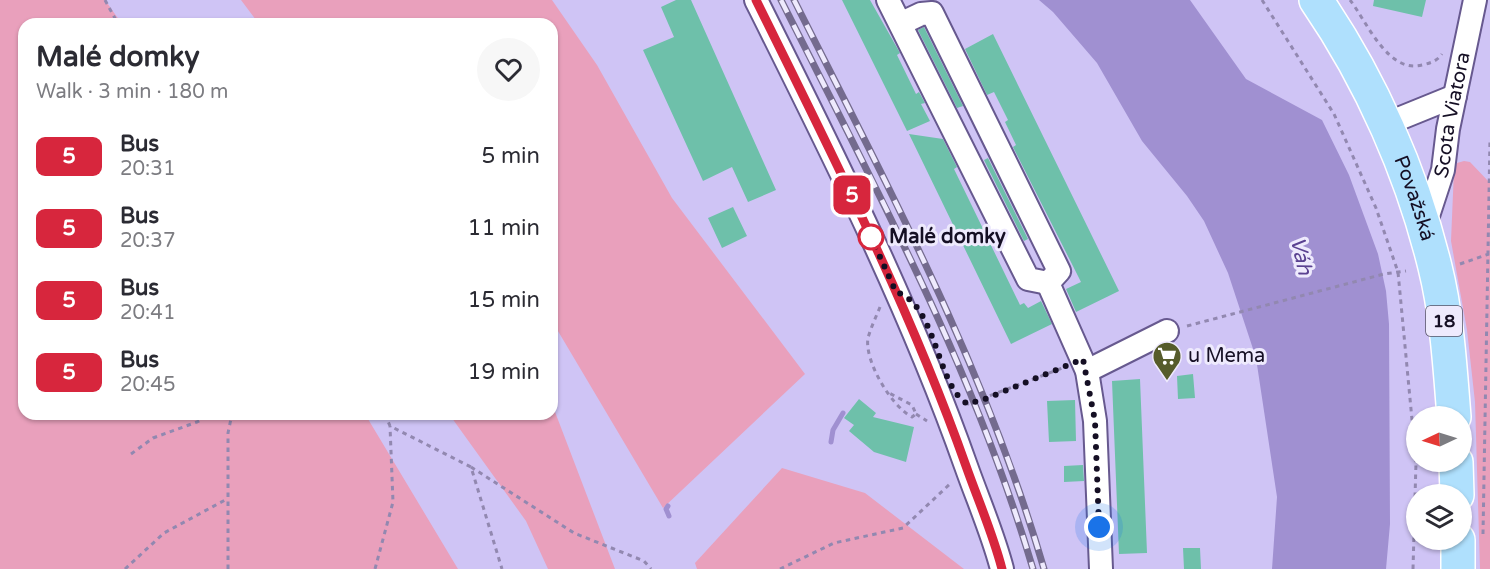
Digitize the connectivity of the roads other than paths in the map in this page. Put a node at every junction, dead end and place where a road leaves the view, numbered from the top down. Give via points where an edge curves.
1 (756, 0) edge
2 (888, 0) edge
3 (1316, 0) edge
4 (1475, 0) edge
5 (902, 23) junction
6 (1455, 96) junction
7 (1386, 124) junction
8 (1424, 228) junction
9 (1048, 283) junction
10 (1167, 331) dead end
11 (1085, 365) junction
12 (1453, 406) edge
13 (1466, 550) edge
14 (1002, 569) edge
15 (1101, 569) edge
16 (1458, 569) edge

1 - 14 street via 896,292 952,423
2 - 5 street
3 - 7 main road, Považská / 18
4 - 6 street, Scota Viatora
5 - 9 street via 1028,279
5 - 9 street via 932,13 1059,271
6 - 7 street
6 - 8 street, Scota Viatora via 1443,170
7 - 8 main road, Považská / 18
8 - 12 main road, Považská / 18 via 1436,268
9 - 11 street
10 - 11 street
11 - 15 street via 1095,421
13 - 16 main road

